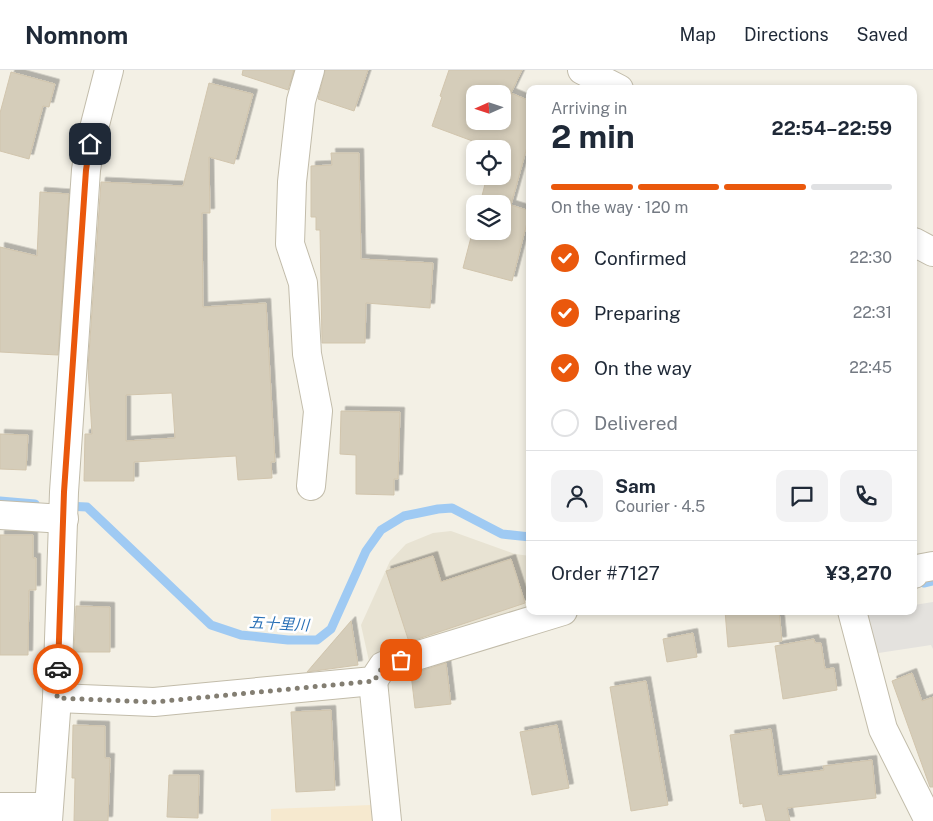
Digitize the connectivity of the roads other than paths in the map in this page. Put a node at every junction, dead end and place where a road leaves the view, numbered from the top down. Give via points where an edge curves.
1 (109, 70) edge
2 (310, 70) edge
3 (582, 70) edge
4 (611, 85) edge
5 (917, 244) edge
6 (933, 252) edge
7 (311, 486) dead end
8 (64, 508) junction
9 (0, 515) edge
10 (550, 615) edge
11 (853, 615) edge
12 (374, 681) junction
13 (57, 698) junction
14 (0, 807) edge
15 (48, 814) edge
16 (387, 821) edge
17 (929, 821) edge

1 - 8 street via 86,170
2 - 7 street via 301,101 292,182 290,244 303,283 307,354 318,411
3 - 4 street
5 - 6 street
8 - 9 street
8 - 13 street
10 - 12 street via 383,666
11 - 17 street via 883,729
12 - 13 street via 154,702
12 - 16 street
13 - 15 street
14 - 15 street

